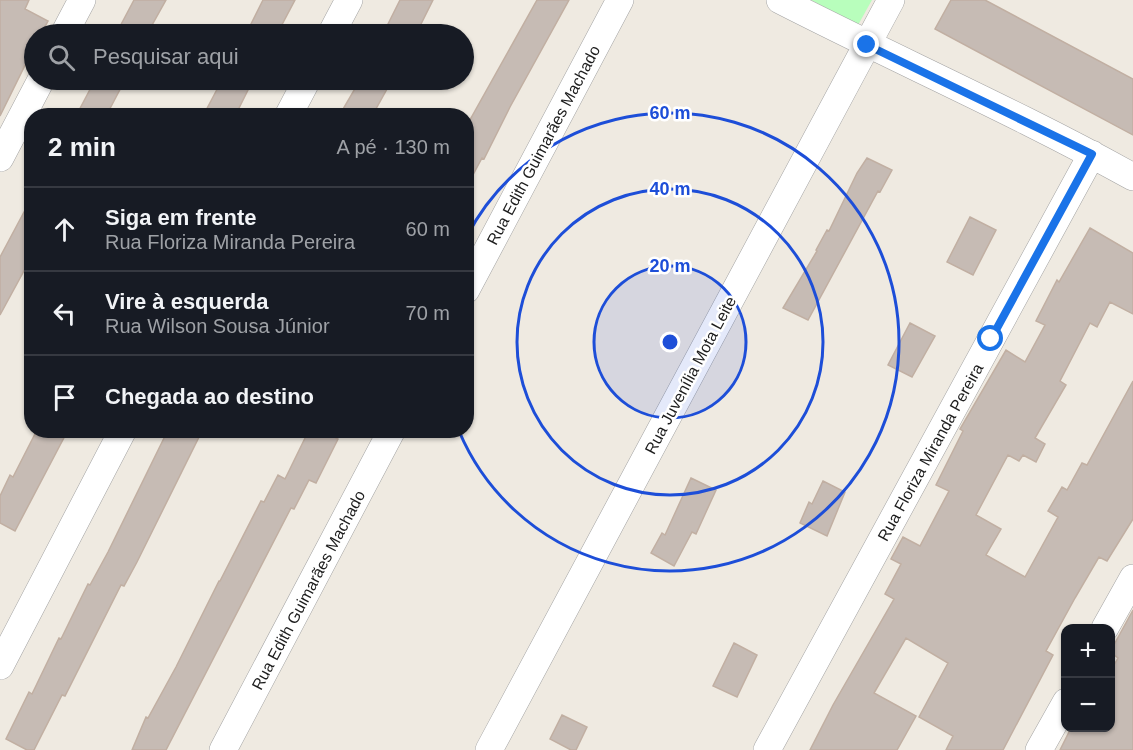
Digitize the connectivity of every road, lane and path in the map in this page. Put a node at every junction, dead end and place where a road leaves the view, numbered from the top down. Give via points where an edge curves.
1 (82, 0) edge
2 (349, 0) edge
3 (620, 0) edge
4 (780, 0) edge
5 (891, 0) edge
6 (69, 24) edge
7 (336, 24) edge
8 (867, 45) junction
9 (35, 90) edge
10 (302, 90) edge
11 (26, 108) edge
12 (292, 108) edge
13 (24, 111) edge
14 (1092, 154) junction
15 (0, 158) edge
16 (1133, 177) edge
17 (474, 275) edge
18 (119, 438) edge
19 (388, 438) edge
20 (1133, 578) edge
21 (1108, 624) edge
22 (0, 666) edge
23 (1061, 709) edge
24 (223, 750) edge
25 (489, 750) edge
26 (767, 750) edge
27 (1039, 750) edge

1 - 6 street
2 - 7 street
3 - 17 street, Rua Edith Guimarães Machado
4 - 8 street
5 - 8 street, Rua Juvenília Mota Leite
8 - 14 street
8 - 25 street, Rua Juvenília Mota Leite
9 - 11 street
10 - 12 street
13 - 15 street
14 - 16 street
14 - 26 street, Rua Floriza Miranda Pereira
18 - 22 street
19 - 24 street, Rua Edith Guimarães Machado
20 - 21 street
23 - 27 street

